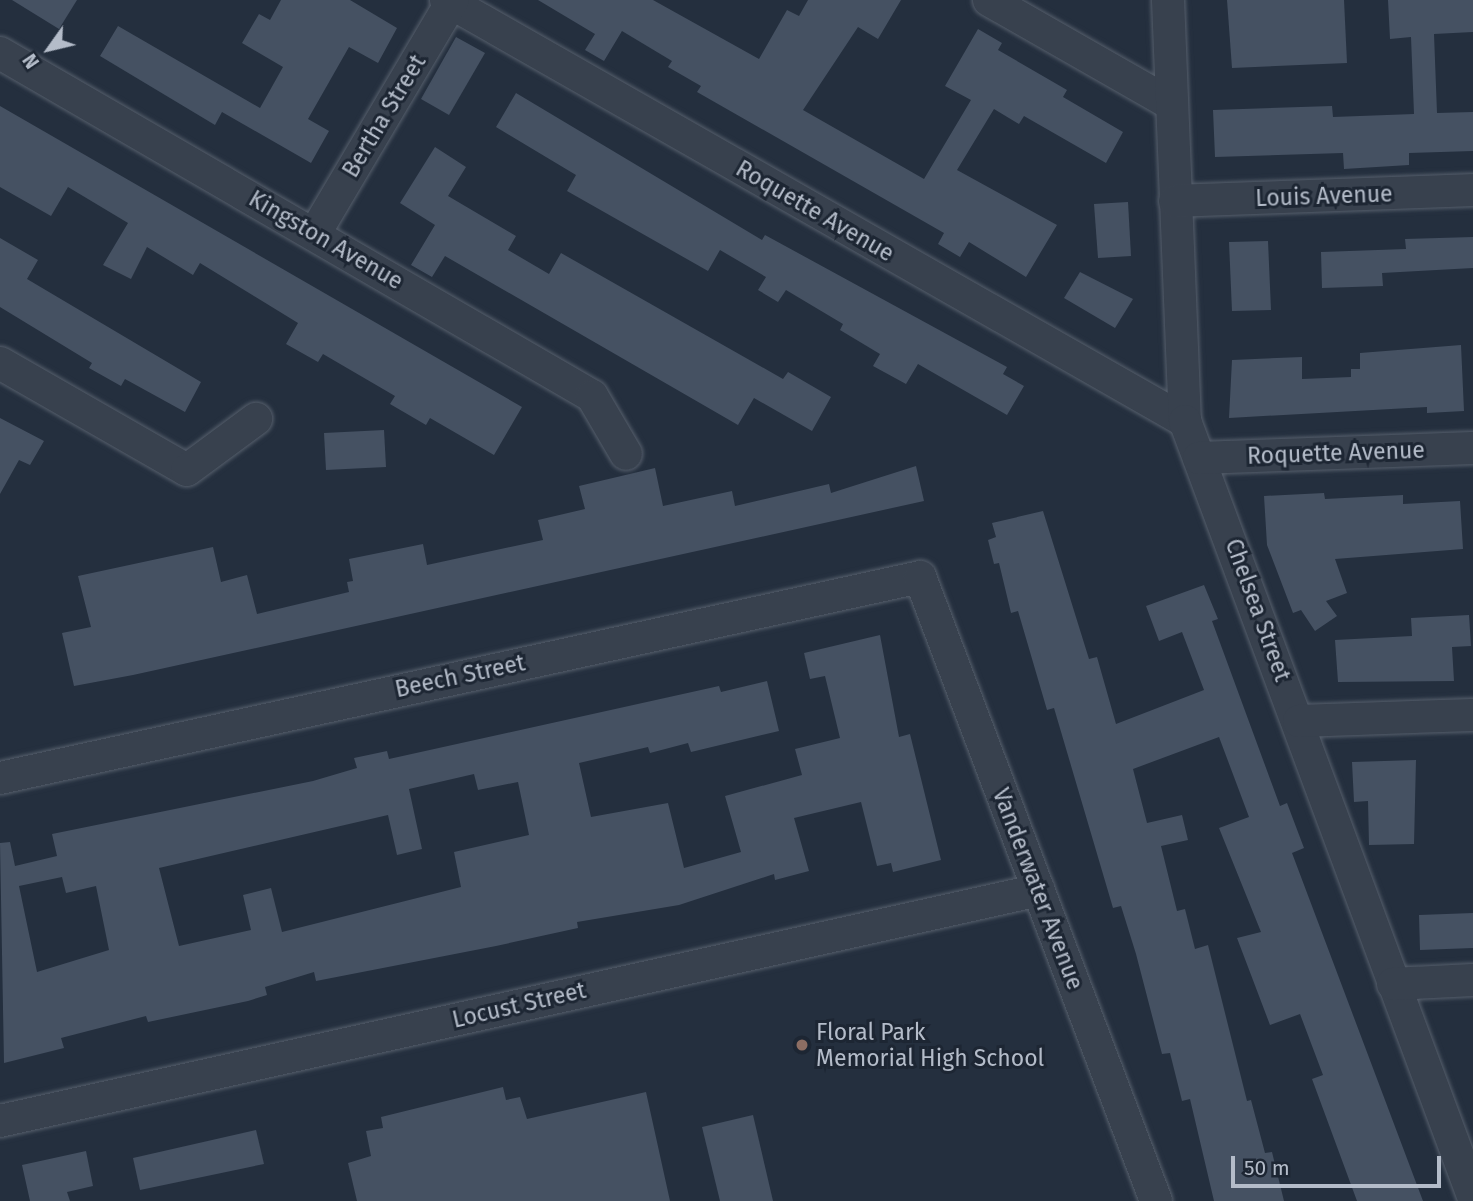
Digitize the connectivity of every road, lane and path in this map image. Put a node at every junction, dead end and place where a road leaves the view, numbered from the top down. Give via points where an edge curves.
1 (989, 0) edge
2 (1168, 0) edge
3 (450, 1) edge
4 (0, 53) edge
5 (1171, 104) junction
6 (1473, 190) edge
7 (1175, 201) junction
8 (315, 233) junction
9 (0, 363) edge
10 (256, 419) dead end
11 (1185, 421) junction
12 (1473, 447) edge
13 (625, 454) dead end
14 (1199, 458) junction
15 (920, 576) joint
16 (1473, 715) edge
17 (1299, 721) junction
18 (0, 778) edge
19 (1038, 890) junction
20 (1473, 981) edge
21 (1393, 984) junction
22 (0, 1121) edge
23 (1473, 1196) edge
24 (1156, 1201) edge

1 - 5 street
2 - 5 street, Chelsea Street
3 - 8 street, Bertha Street
3 - 11 street, Roquette Avenue
4 - 8 street, Kingston Avenue
5 - 7 street, Chelsea Street
6 - 7 street, Louis Avenue
7 - 11 street, Chelsea Street
8 - 13 street, Kingston Avenue via 592,396
9 - 10 street via 187,470
11 - 14 street, Chelsea Street
12 - 14 street, Roquette Avenue
14 - 17 street, Chelsea Street
15 - 18 street, Beech Street
15 - 19 street, Vanderwater Avenue
16 - 17 street
17 - 21 street, Chelsea Street
19 - 22 street, Locust Street
19 - 24 street, Vanderwater Avenue
20 - 21 street
21 - 23 street, Chelsea Street

